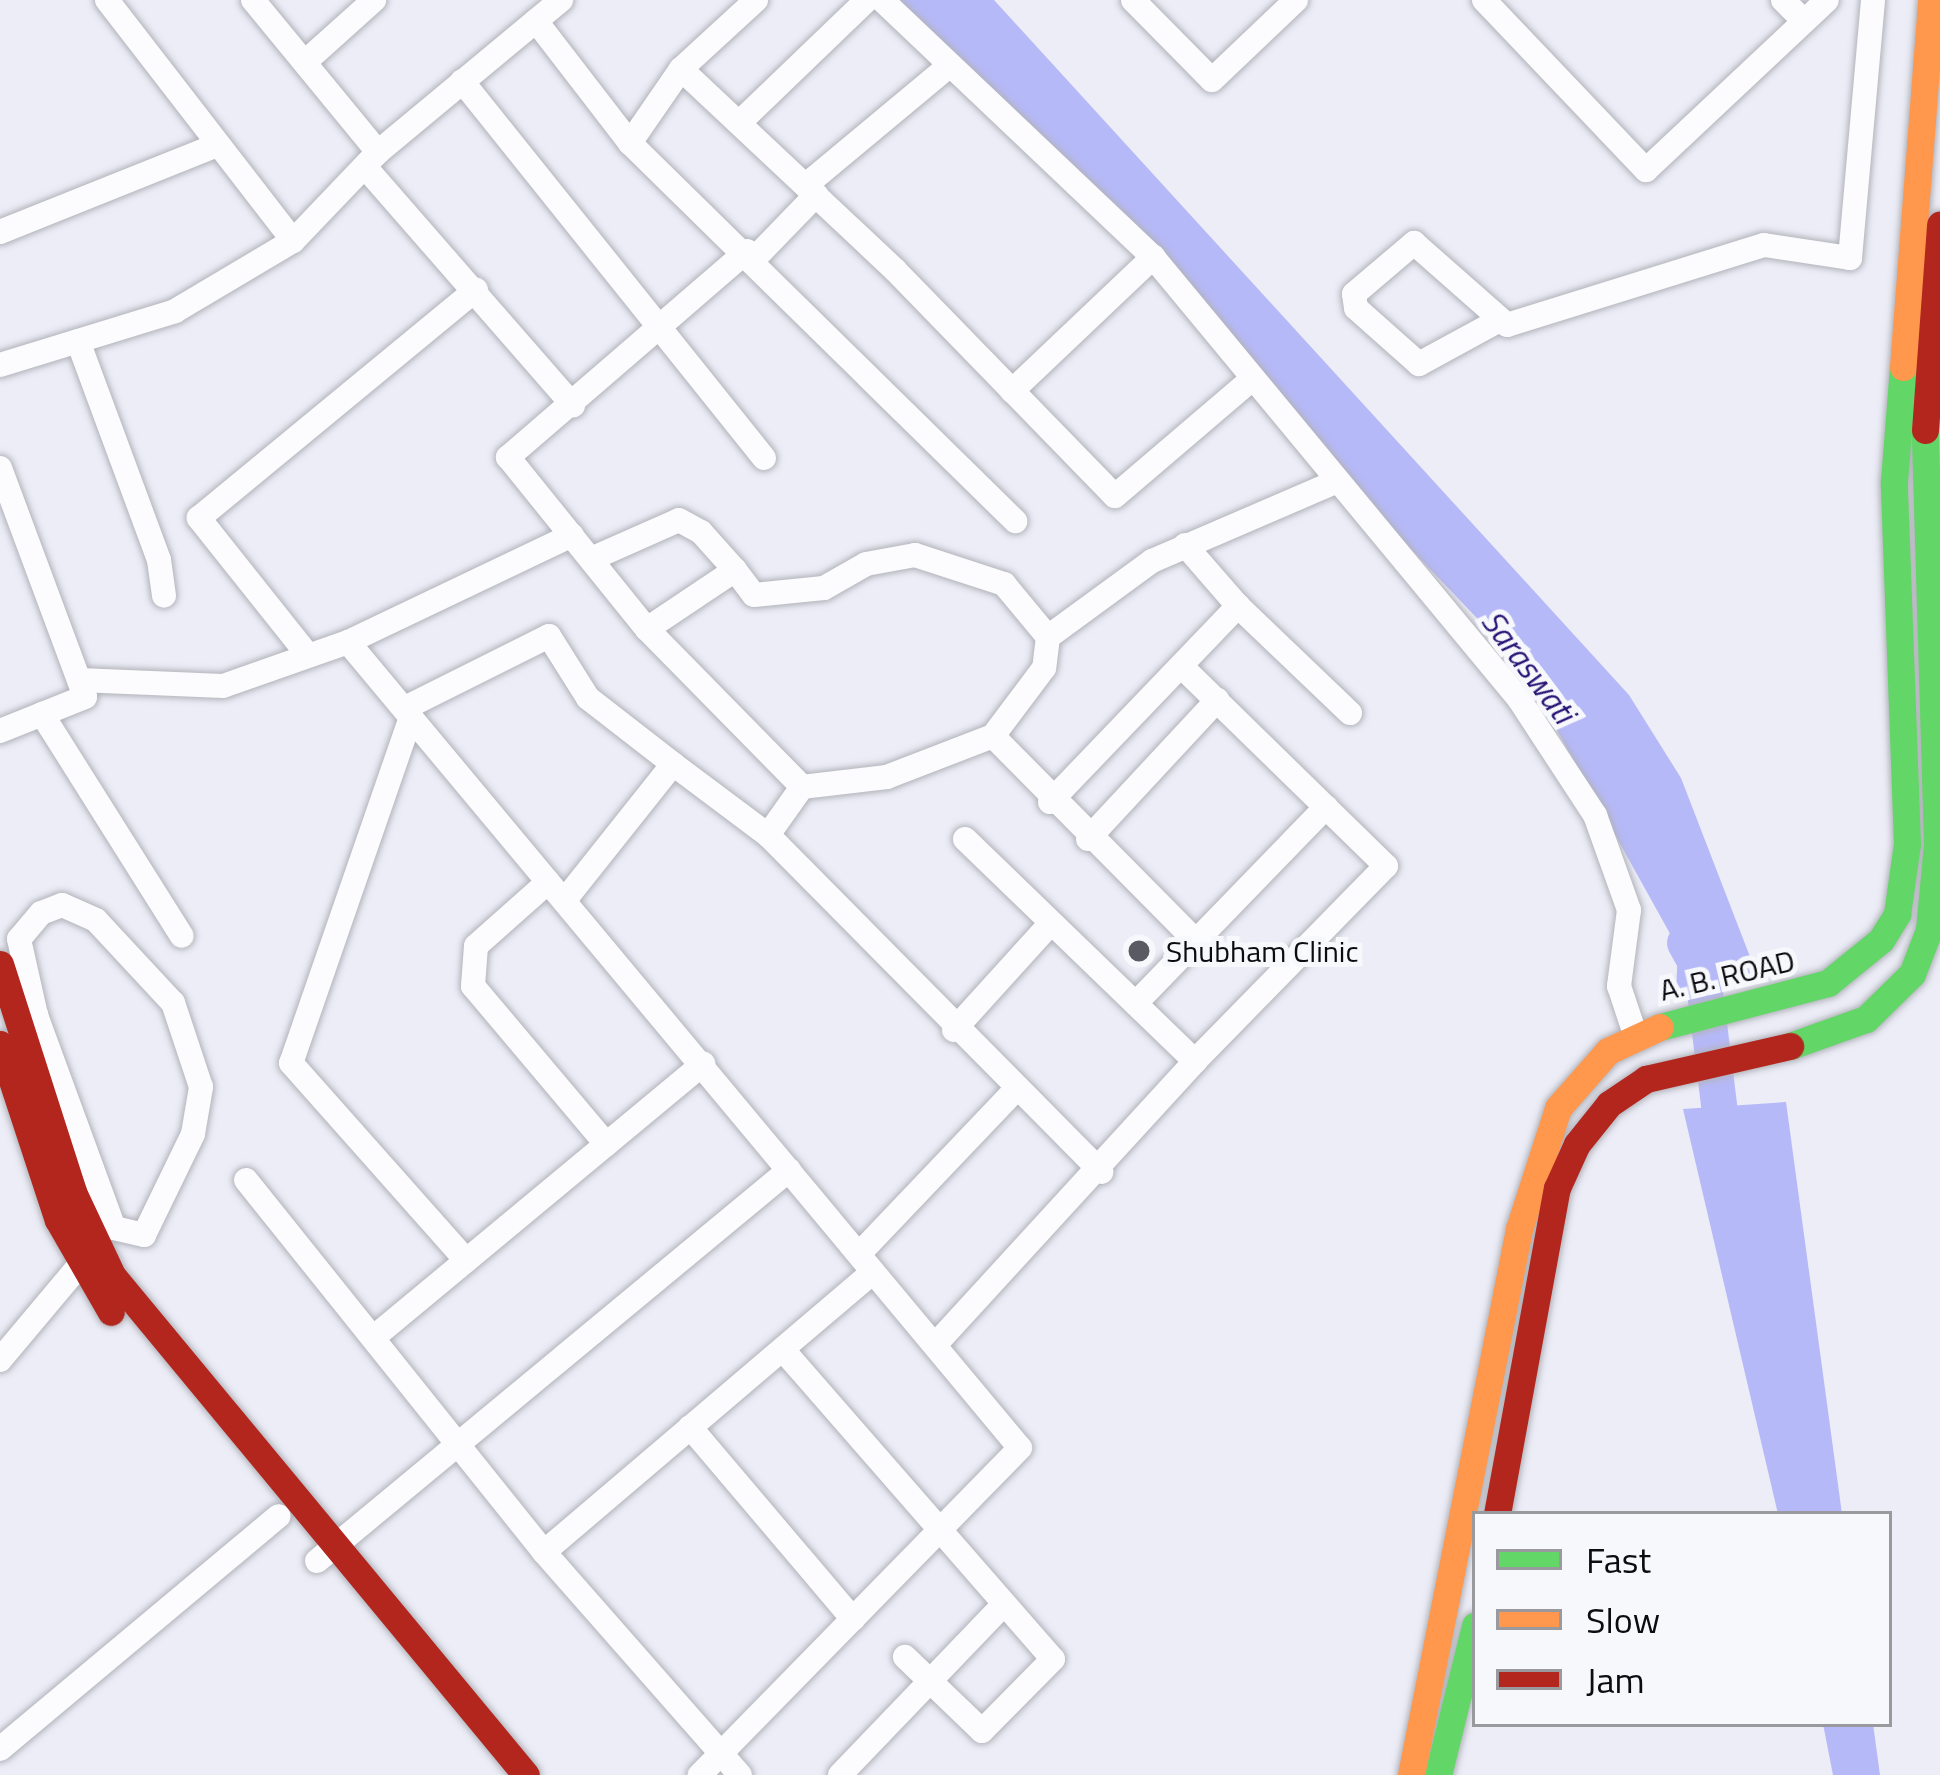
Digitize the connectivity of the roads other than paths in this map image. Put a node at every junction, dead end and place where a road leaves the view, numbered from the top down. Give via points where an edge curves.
1 (107, 0) edge
2 (253, 0) edge
3 (374, 0) edge
4 (561, 0) edge
5 (756, 0) edge
6 (866, 0) edge
7 (882, 0) edge
8 (1133, 0) edge
9 (1296, 0) edge
10 (1484, 0) edge
11 (1783, 0) edge
12 (1827, 0) edge
13 (1873, 0) edge
14 (1931, 0) edge
15 (536, 21) junction
16 (1804, 21) junction
17 (305, 62) junction
18 (949, 66) junction
19 (681, 69) junction
20 (462, 81) junction
21 (740, 123) junction
22 (630, 143) junction
23 (218, 145) junction
24 (372, 160) junction
25 (811, 190) junction
26 (1940, 225) edge
27 (0, 232) edge
28 (293, 241) junction
29 (751, 254) junction
30 (1153, 256) junction
31 (476, 290) junction
32 (1496, 322) junction
33 (658, 327) junction
34 (78, 341) junction
35 (0, 365) edge
36 (1252, 379) junction
37 (1012, 391) junction
38 (573, 405) junction
39 (764, 458) dead end
40 (0, 468) edge
41 (1338, 481) junction
42 (1016, 521) dead end
43 (572, 535) junction
44 (1186, 545) junction
45 (591, 559) junction
46 (735, 570) junction
47 (164, 596) dead end
48 (1238, 606) junction
49 (1895, 613) junction
50 (1926, 613) junction
51 (647, 629) junction
52 (1048, 637) junction
53 (348, 641) junction
54 (307, 654) junction
55 (1934, 657) edge
56 (1182, 667) junction
57 (79, 680) junction
58 (1217, 700) junction
59 (408, 712) junction
60 (1350, 713) dead end
61 (42, 714) junction
62 (0, 730) edge
63 (993, 736) junction
64 (674, 764) junction
65 (802, 788) junction
66 (1050, 802) junction
67 (1326, 807) junction
68 (768, 835) junction
69 (965, 838) dead end
70 (1088, 839) junction
71 (556, 891) junction
72 (1051, 923) junction
73 (182, 936) dead end
74 (1196, 941) junction
75 (0, 964) edge
76 (1136, 1003) junction
77 (27, 1018) junction
78 (954, 1030) junction
79 (1635, 1034) junction
80 (0, 1044) edge
81 (1195, 1060) junction
82 (704, 1064) junction
83 (1017, 1088) junction
84 (606, 1144) junction
85 (788, 1170) junction
86 (1101, 1172) junction
87 (245, 1180) dead end
88 (466, 1260) junction
89 (866, 1263) junction
90 (79, 1266) junction
91 (125, 1313) junction
92 (374, 1336) junction
93 (934, 1346) junction
94 (784, 1351) junction
95 (0, 1360) edge
96 (690, 1427) junction
97 (459, 1443) junction
98 (1498, 1511) edge
99 (279, 1516) junction
100 (940, 1534) junction
101 (544, 1552) junction
102 (325, 1555) junction
103 (1004, 1604) junction
104 (853, 1619) junction
105 (1472, 1638) edge
106 (905, 1657) dead end
107 (931, 1681) junction
108 (0, 1749) edge
109 (719, 1755) junction
110 (496, 1775) edge
111 (526, 1775) edge
112 (700, 1775) edge
113 (740, 1775) edge
114 (840, 1775) edge
115 (1411, 1775) edge
116 (1438, 1775) edge

1 - 23 street
2 - 17 street
3 - 17 street
4 - 15 street
5 - 19 street
6 - 21 street
7 - 18 street
8 - 9 street via 1211,80
10 - 16 street via 1646,170
11 - 16 street
12 - 16 street
13 - 32 street via 1850,259 1764,245 1519,323
14 - 49 main road, A. B. ROAD via 1894,482
15 - 20 street
15 - 22 street
17 - 24 street
18 - 25 street
18 - 30 street
19 - 21 street
19 - 22 street
20 - 24 street
20 - 33 street
21 - 25 street
22 - 29 street
23 - 27 street
23 - 28 street
24 - 28 street
24 - 31 street
25 - 29 street
25 - 37 street
26 - 50 main road via 1922,470
28 - 34 street via 175,310
29 - 33 street
29 - 42 street
30 - 36 street
30 - 37 street
31 - 38 street
31 - 54 street via 199,518
32 - 32 street via 1420,244 1354,293 1356,308 1419,364
33 - 38 street
33 - 39 street
34 - 35 street
34 - 47 street via 159,560
36 - 37 street via 1114,496
36 - 41 street
38 - 43 street via 508,457
40 - 57 street
41 - 44 street
41 - 79 street via 1520,699 1595,815 1629,910 1619,986
43 - 45 street
43 - 53 street
44 - 48 street
44 - 52 street via 1116,583
45 - 46 street via 679,520 692,523
45 - 51 street
46 - 51 street
46 - 52 street via 754,595 824,588 866,564 915,555 1004,584
48 - 56 street
48 - 60 street
49 - 50 main road
49 - 79 main road, A. B. ROAD via 1907,878 1881,940 1828,983
50 - 55 main road
51 - 65 street
52 - 63 street via 1044,668
53 - 54 street
53 - 59 street
54 - 57 street via 207,690
55 - 98 main road via 1937,842 1929,931 1912,974 1889,1002 1797,1046 1671,1072 1609,1104 1557,1188
56 - 58 street
56 - 66 street
57 - 61 street via 85,697
58 - 67 street
58 - 70 street
59 - 64 street via 549,636 588,698
59 - 71 street
59 - 88 street via 291,1063
61 - 62 street
61 - 73 street
63 - 65 street via 887,777
63 - 66 street
64 - 68 street
64 - 71 street
65 - 68 street
66 - 70 street
67 - 74 street
67 - 81 street via 1386,866
68 - 78 street
69 - 72 street
70 - 74 street
71 - 82 street
71 - 84 street via 476,946 473,986
72 - 76 street
72 - 78 street
74 - 76 street
75 - 77 main road
76 - 81 street
77 - 77 street via 114,1228 144,1235 194,1134 201,1087 173,1003 96,920 62,905 41,913 19,939
77 - 91 main road via 73,1192
78 - 83 street
79 - 115 main road, A. B. ROAD via 1585,1076 1540,1145
80 - 90 main road
81 - 86 street
82 - 84 street
82 - 85 street
83 - 86 street
83 - 89 street
84 - 88 street
85 - 89 street
85 - 97 street
86 - 93 street
87 - 92 street
88 - 92 street
89 - 93 street
89 - 94 street
90 - 91 main road
90 - 95 street
91 - 99 main road
91 - 102 main road
92 - 97 street
93 - 100 street via 1020,1448
94 - 96 street
94 - 100 street
96 - 101 street
96 - 104 street
97 - 101 street
97 - 102 street
99 - 102 main road
99 - 108 street
100 - 103 street
100 - 104 street
101 - 109 street
102 - 110 main road
102 - 111 main road
103 - 107 street
103 - 107 street via 1053,1659 982,1731
104 - 109 street
105 - 116 main road
106 - 107 street
107 - 114 street
109 - 112 street
109 - 113 street

